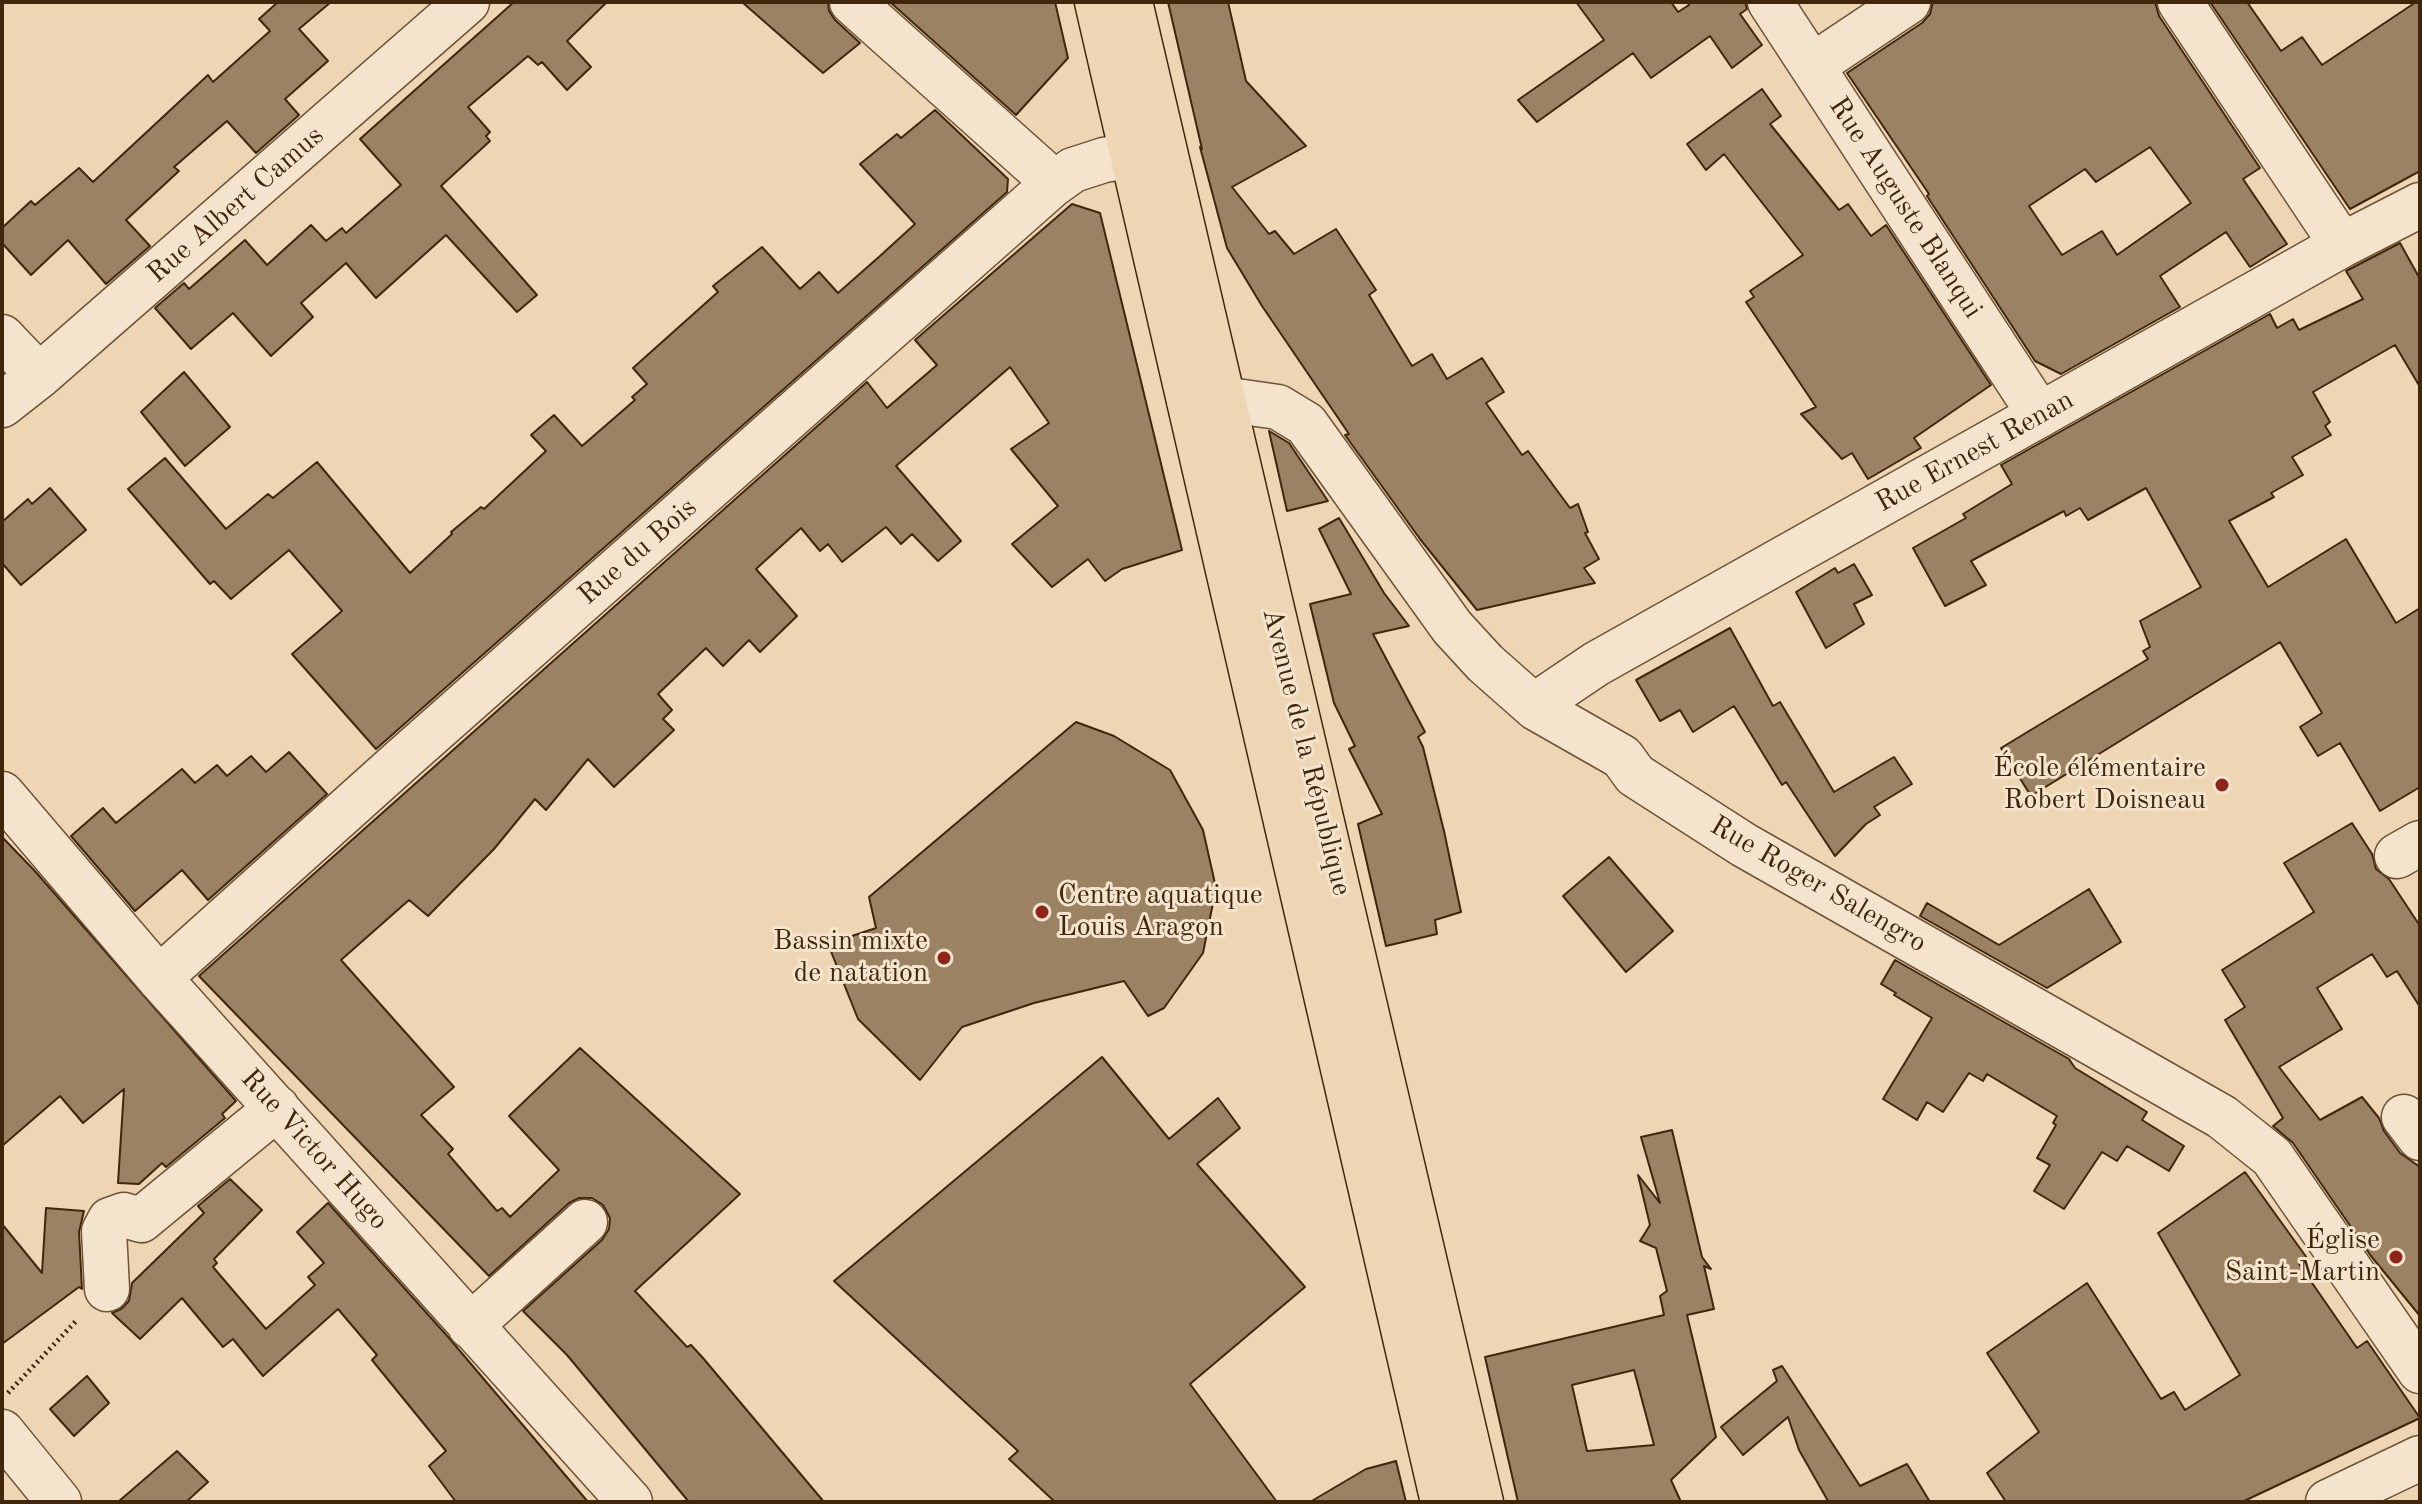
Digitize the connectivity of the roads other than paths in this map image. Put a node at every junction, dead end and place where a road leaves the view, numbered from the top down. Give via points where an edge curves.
1 (467, 2) edge
2 (852, 2) edge
3 (1097, 2) edge
4 (1130, 2) edge
5 (1770, 2) edge
6 (1908, 2) edge
7 (2180, 2) edge
8 (1812, 66) junction
9 (1148, 152) junction
10 (1052, 185) junction
11 (2420, 205) edge
12 (2342, 245) junction
13 (2, 337) edge
14 (39, 376) junction
15 (1206, 400) junction
16 (2, 405) edge
17 (2040, 415) junction
18 (1536, 708) junction
19 (2, 794) edge
20 (159, 978) junction
21 (277, 1108) junction
22 (585, 1222) dead end
23 (107, 1289) road end
24 (1396, 1290) junction
25 (470, 1326) junction
26 (2420, 1371) edge
27 (3, 1415) edge
28 (2420, 1458) edge
29 (59, 1502) edge
30 (630, 1502) edge
31 (1443, 1502) edge
32 (1462, 1502) edge
33 (1481, 1502) edge
34 (2328, 1502) edge

1 - 14 street, Rue Albert Camus
2 - 10 street
3 - 9 main road, Avenue de la République
4 - 9 main road, Avenue de la République
5 - 8 street, Rue Auguste Blanqui
6 - 8 street
7 - 12 street
8 - 17 street, Rue Auguste Blanqui
9 - 10 street, Rue du Bois via 1073,170
9 - 15 main road, Avenue de la République
10 - 20 street, Rue du Bois
11 - 12 street, Rue Ernest Renan
12 - 17 street, Rue Ernest Renan
13 - 14 street
14 - 16 street, Rue Albert Camus
15 - 18 street, Rue Roger Salengro via 1278,407 1306,424 1452,627
15 - 24 main road, Avenue de la République
15 - 33 main road, Avenue de la République via 1338,886
17 - 18 street, Rue Ernest Renan via 1596,664
18 - 26 street, Rue Roger Salengro via 1622,757 1635,775 1744,845 2222,1117 2272,1157
19 - 20 street, Rue Victor Hugo
20 - 21 street, Rue Victor Hugo
21 - 23 street via 141,1220 124,1215 110,1220 104,1231
21 - 25 street, Rue Victor Hugo
22 - 25 street
24 - 31 main road, Avenue de la République
24 - 32 street via 1427,1346
25 - 30 street, Rue Victor Hugo
27 - 29 street
28 - 34 street

